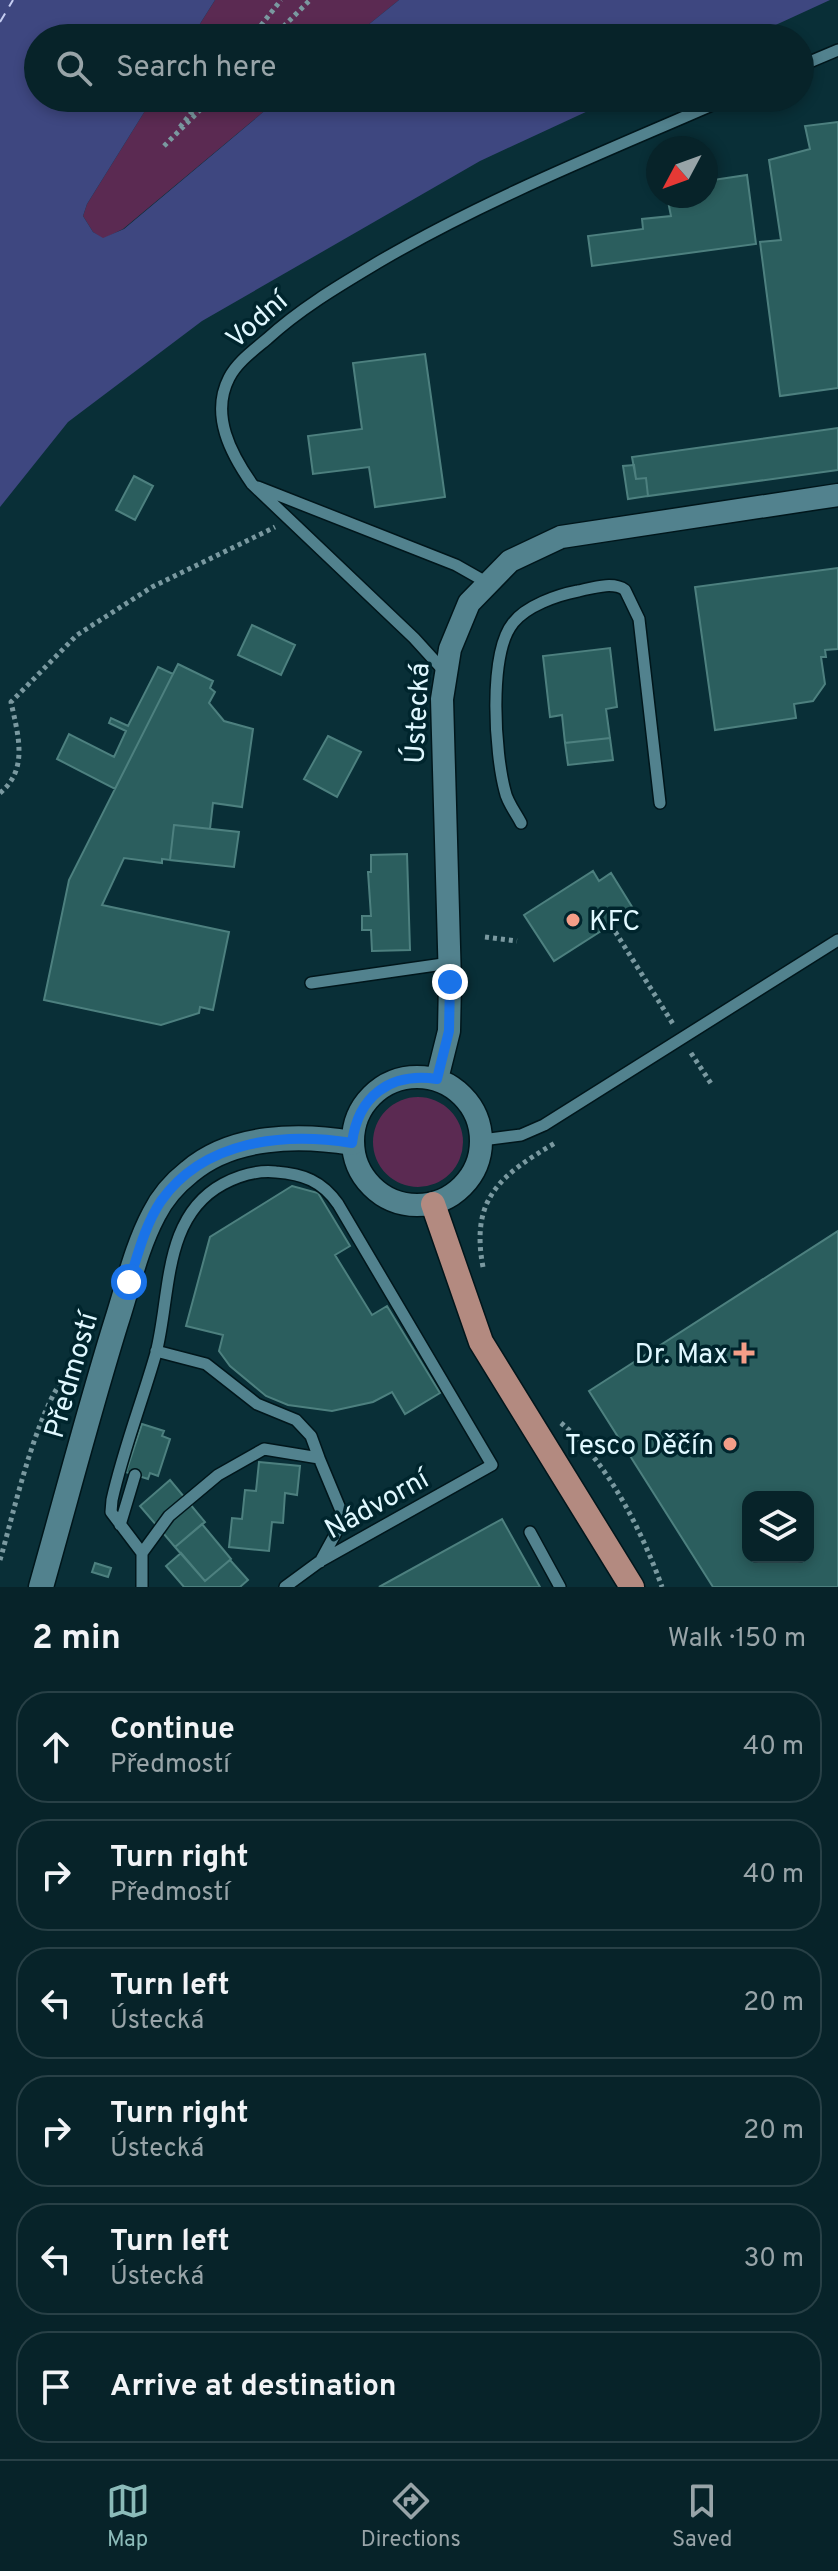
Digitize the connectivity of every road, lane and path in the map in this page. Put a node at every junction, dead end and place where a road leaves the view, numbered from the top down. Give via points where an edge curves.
1 (281, 0) edge
2 (310, 0) edge
3 (262, 24) edge
4 (286, 24) edge
5 (838, 50) edge
6 (814, 60) edge
7 (192, 112) edge
8 (198, 112) edge
9 (697, 112) edge
10 (252, 484) junction
11 (838, 495) edge
12 (290, 520) junction
13 (486, 582) junction
14 (444, 671) junction
15 (0, 793) edge
16 (660, 803) dead end
17 (521, 823) dead end
18 (611, 925) dead end
19 (485, 937) dead end
20 (838, 940) edge
21 (517, 941) dead end
22 (450, 963) junction
23 (311, 983) dead end
24 (683, 1039) junction
25 (706, 1047) dead end
26 (693, 1055) junction
27 (680, 1063) dead end
28 (437, 1079) junction
29 (712, 1085) dead end
30 (568, 1135) dead end
31 (482, 1140) junction
32 (352, 1143) junction
33 (433, 1204) junction
34 (486, 1276) dead end
35 (156, 1351) junction
36 (105, 1360) junction
37 (556, 1419) dead end
38 (319, 1458) junction
39 (135, 1475) dead end
40 (120, 1525) junction
41 (530, 1532) dead end
42 (142, 1553) junction
43 (0, 1560) edge
44 (319, 1562) junction
45 (624, 1582) edge
46 (41, 1587) edge
47 (142, 1587) edge
48 (285, 1587) edge
49 (560, 1587) edge
50 (662, 1587) edge

1 - 3 path
2 - 4 path
5 - 6 lane
7 - 8 path via 164,146
9 - 10 lane, Vodní via 445,224 331,290 280,327 228,379 222,405 232,457
10 - 12 lane, Vodní
10 - 13 lane via 456,565
11 - 13 street, Ústecká via 561,537 510,561
12 - 14 lane, Vodní
12 - 15 path via 152,587 77,635 11,702 21,749 14,782
13 - 14 street, Ústecká via 461,619
14 - 22 street, Ústecká
16 - 17 lane via 639,619 620,586 597,587 569,592 523,613 504,640 496,685 499,750 505,793
18 - 24 path
19 - 21 path
20 - 24 lane
22 - 23 lane
22 - 28 street, Ústecká via 449,1031
24 - 26 path
24 - 31 lane via 544,1125 521,1135
25 - 26 path
26 - 27 path
26 - 29 path
28 - 31 street via 469,1102
28 - 32 street via 417,1076 378,1089 364,1104
30 - 34 path via 509,1171 489,1194 481,1226
31 - 33 street via 469,1180
32 - 33 street via 365,1179 378,1193 404,1204
32 - 36 street, Předmostí via 324,1138 259,1143 215,1155 190,1171 162,1201 143,1237
33 - 45 main road via 481,1342
35 - 38 lane via 206,1364 257,1404 296,1420 311,1436
35 - 40 lane via 112,1500 111,1512
35 - 44 lane, Nádvorní via 175,1246 194,1208 219,1186 262,1171 301,1175 328,1190 492,1465
36 - 43 path via 66,1371 49,1398
36 - 46 street, Předmostí
37 - 50 path via 580,1438 644,1536
38 - 42 lane via 264,1449 218,1475 169,1516
38 - 44 lane via 344,1518
39 - 40 lane
40 - 42 lane
41 - 49 lane
42 - 47 lane
44 - 48 lane, Nádvorní

